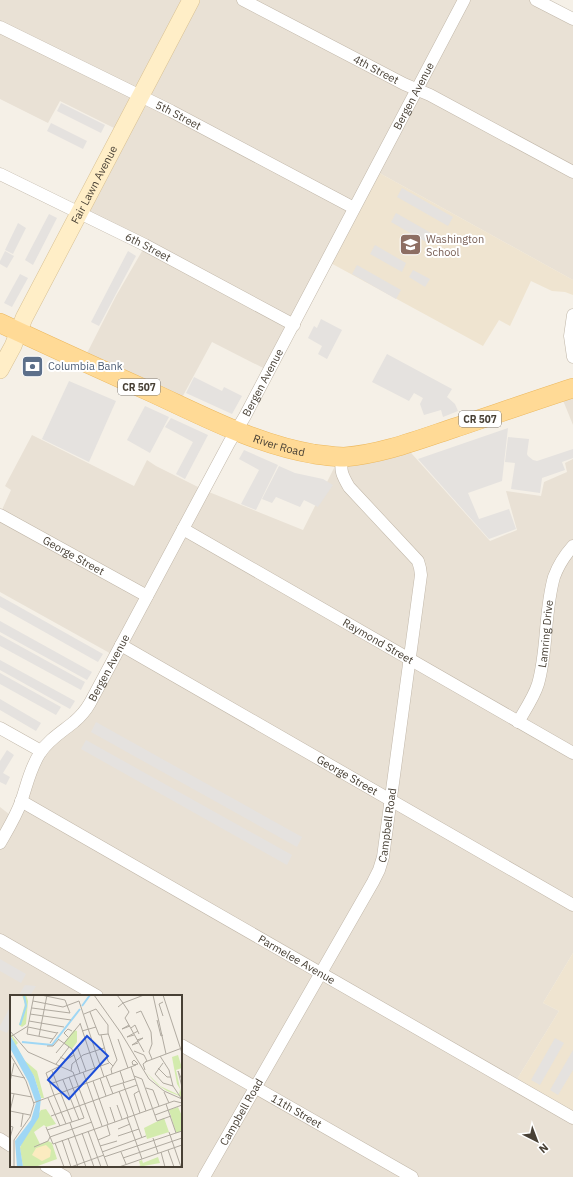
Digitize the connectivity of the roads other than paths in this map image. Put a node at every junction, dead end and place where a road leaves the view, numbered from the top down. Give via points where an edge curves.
1 (191, 0) edge
2 (242, 0) edge
3 (464, 0) edge
4 (536, 0) edge
5 (573, 19) edge
6 (0, 27) edge
7 (417, 90) junction
8 (141, 96) junction
9 (573, 172) edge
10 (0, 174) edge
11 (354, 208) junction
12 (79, 213) junction
13 (573, 315) edge
14 (0, 323) edge
15 (294, 325) junction
16 (18, 332) junction
17 (573, 357) edge
18 (0, 370) edge
19 (573, 388) edge
20 (237, 430) junction
21 (342, 457) junction
22 (0, 516) edge
23 (183, 529) junction
24 (573, 546) edge
25 (147, 596) junction
26 (121, 645) junction
27 (410, 659) junction
28 (518, 722) junction
29 (0, 728) edge
30 (41, 751) junction
31 (573, 753) edge
32 (391, 800) junction
33 (22, 801) junction
34 (0, 843) edge
35 (573, 905) edge
36 (0, 940) edge
37 (321, 973) junction
38 (95, 995) edge
39 (182, 1045) edge
40 (255, 1087) junction
41 (573, 1118) edge
42 (0, 1139) edge
43 (10, 1145) edge
44 (48, 1167) edge
45 (65, 1177) edge
46 (204, 1177) edge
47 (412, 1177) edge

1 - 8 main road, Fair Lawn Avenue
2 - 7 street, 4th Street
3 - 7 street, Bergen Avenue
4 - 5 street
6 - 8 street, 5th Street
7 - 9 street, 4th Street
7 - 11 street, Bergen Avenue
8 - 11 street, 5th Street
8 - 12 main road, Fair Lawn Avenue
10 - 12 street, 6th Street
11 - 15 street, Bergen Avenue
12 - 15 street, 6th Street via 145,245
12 - 16 main road, Fair Lawn Avenue
13 - 17 street via 570,336
14 - 16 main road, River Road / CR 507
15 - 20 street, Bergen Avenue
16 - 18 main road, Fair Lawn Avenue
16 - 20 main road, River Road / CR 507
19 - 21 main road, River Road / CR 507 via 395,448
20 - 21 main road, River Road / CR 507 via 284,448
20 - 23 street, Bergen Avenue
21 - 27 street, Campbell Road via 340,467 349,486 418,561 421,575
22 - 25 street, George Street
23 - 25 street, Bergen Avenue
23 - 27 street, Raymond Street
24 - 28 street, Lamring Drive via 560,563 554,577 538,685
25 - 26 street, Bergen Avenue
26 - 30 street, Bergen Avenue via 84,713
26 - 32 street, George Street
27 - 28 street, Raymond Street
27 - 32 street, Campbell Road
28 - 31 street, Raymond Street
29 - 30 street
30 - 33 street, Bergen Avenue via 33,765
32 - 35 street, George Street
32 - 37 street, Campbell Road via 379,870
33 - 34 street, Bergen Avenue
33 - 37 street, Parmelee Avenue
36 - 38 street
37 - 40 street, Campbell Road
37 - 41 street, Parmelee Avenue
39 - 40 street, 11th Street
40 - 46 street, Campbell Road
40 - 47 street, 11th Street
42 - 43 street
44 - 45 street

